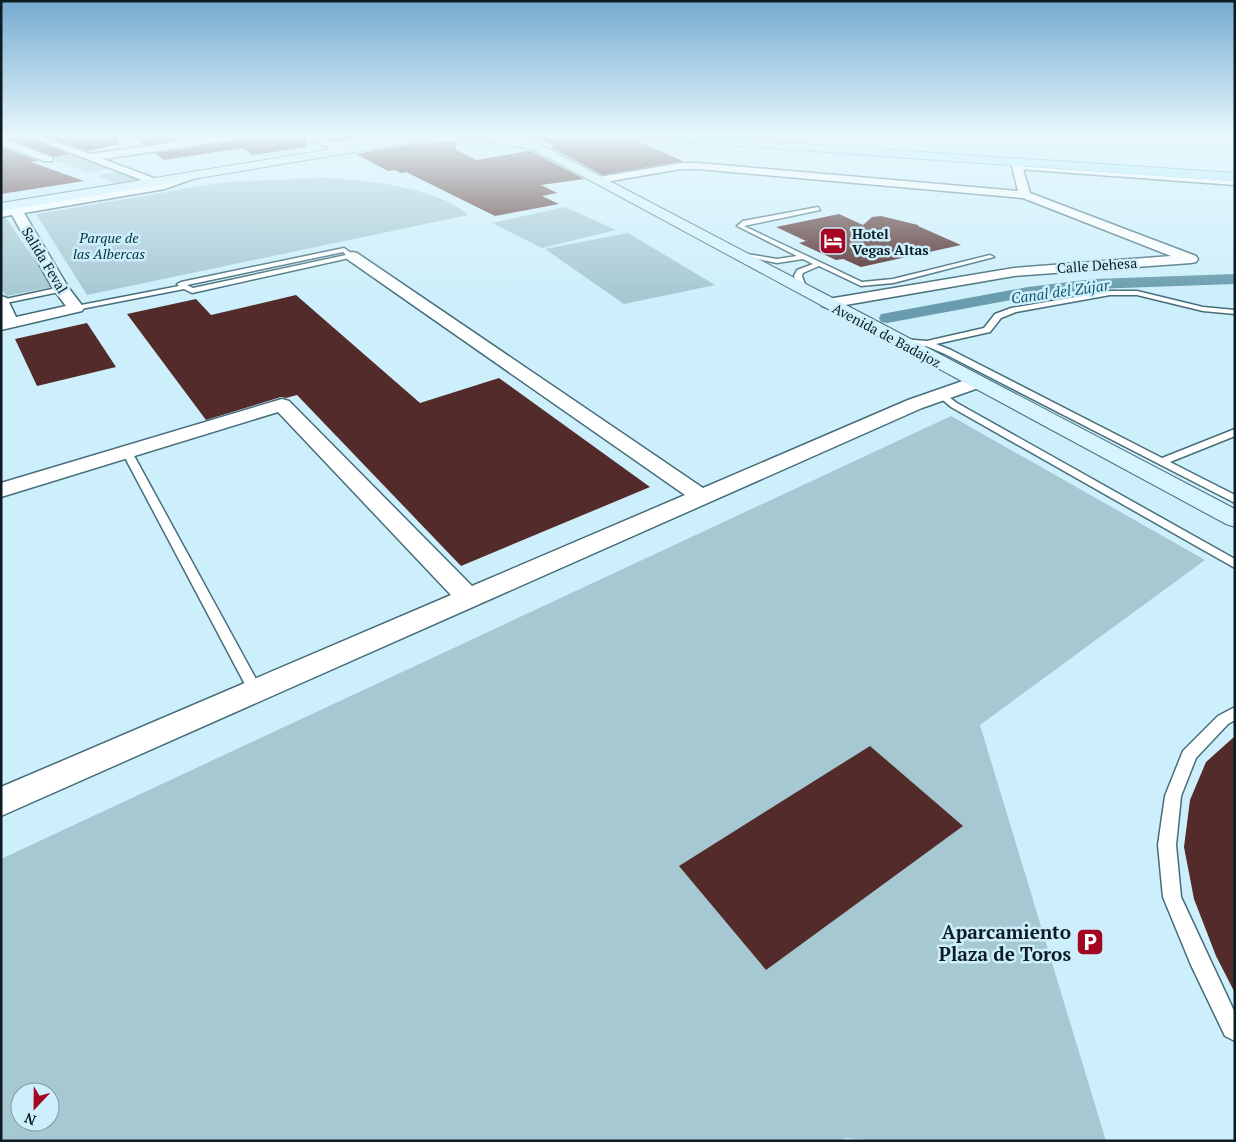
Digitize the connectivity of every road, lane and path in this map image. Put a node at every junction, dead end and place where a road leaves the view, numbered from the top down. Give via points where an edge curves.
1 (50, 188) edge
2 (87, 188) edge
3 (117, 188) edge
4 (137, 188) edge
5 (614, 188) edge
6 (949, 188) edge
7 (1023, 188) edge
8 (1025, 195) junction
9 (1, 199) edge
10 (47, 199) junction
11 (1, 207) edge
12 (818, 209) dead end
13 (16, 210) junction
14 (1, 213) edge
15 (352, 256) junction
16 (803, 257) junction
17 (990, 257) dead end
18 (818, 264) junction
19 (770, 267) junction
20 (230, 274) junction
21 (237, 281) junction
22 (801, 281) junction
23 (185, 287) junction
24 (61, 289) junction
25 (2, 301) edge
26 (828, 303) junction
27 (76, 308) junction
28 (1235, 312) edge
29 (6, 324) edge
30 (901, 342) junction
31 (927, 344) junction
32 (977, 382) junction
33 (942, 395) junction
34 (1235, 432) edge
35 (126, 452) junction
36 (1161, 462) junction
37 (1, 490) edge
38 (702, 497) junction
39 (1235, 500) edge
40 (1235, 519) edge
41 (1235, 564) edge
42 (469, 599) junction
43 (255, 690) junction
44 (1235, 713) edge
45 (1, 802) edge
46 (1235, 1031) edge

1 - 9 street
2 - 10 street
3 - 10 main road
4 - 13 street
5 - 19 main road, Avenida de Badajoz via 732,252
6 - 8 street
7 - 8 street
8 - 26 street, Calle Dehesa via 1191,259 1035,269
10 - 11 main road
12 - 16 lane via 740,224
13 - 14 street
13 - 24 street, Salida Feval
15 - 20 lane via 344,250
15 - 21 lane
15 - 38 street
16 - 18 lane
16 - 19 lane
17 - 18 lane via 894,281 869,284 855,282
18 - 22 lane
19 - 22 main road, Avenida de Badajoz
20 - 21 lane
20 - 23 lane via 182,284
21 - 23 lane via 192,291
22 - 26 main road, Avenida de Badajoz
23 - 27 lane
24 - 25 lane
24 - 27 street, Salida Feval
25 - 29 street
26 - 30 main road, Avenida de Badajoz
27 - 29 street
28 - 31 lane via 1203,309 1137,293 1100,294 1014,310 998,316 992,328 987,330
30 - 31 lane
30 - 32 main road, Avenida de Badajoz
31 - 36 lane
32 - 33 street
32 - 40 main road, Avenida de Badajoz
33 - 38 street
33 - 41 lane via 954,405
34 - 36 lane
35 - 37 street
35 - 42 street via 282,405
35 - 43 lane
36 - 39 lane
38 - 42 street
42 - 43 street
43 - 45 street
44 - 46 lane via 1223,720 1189,755 1172,796 1167,845 1172,896 1198,958

